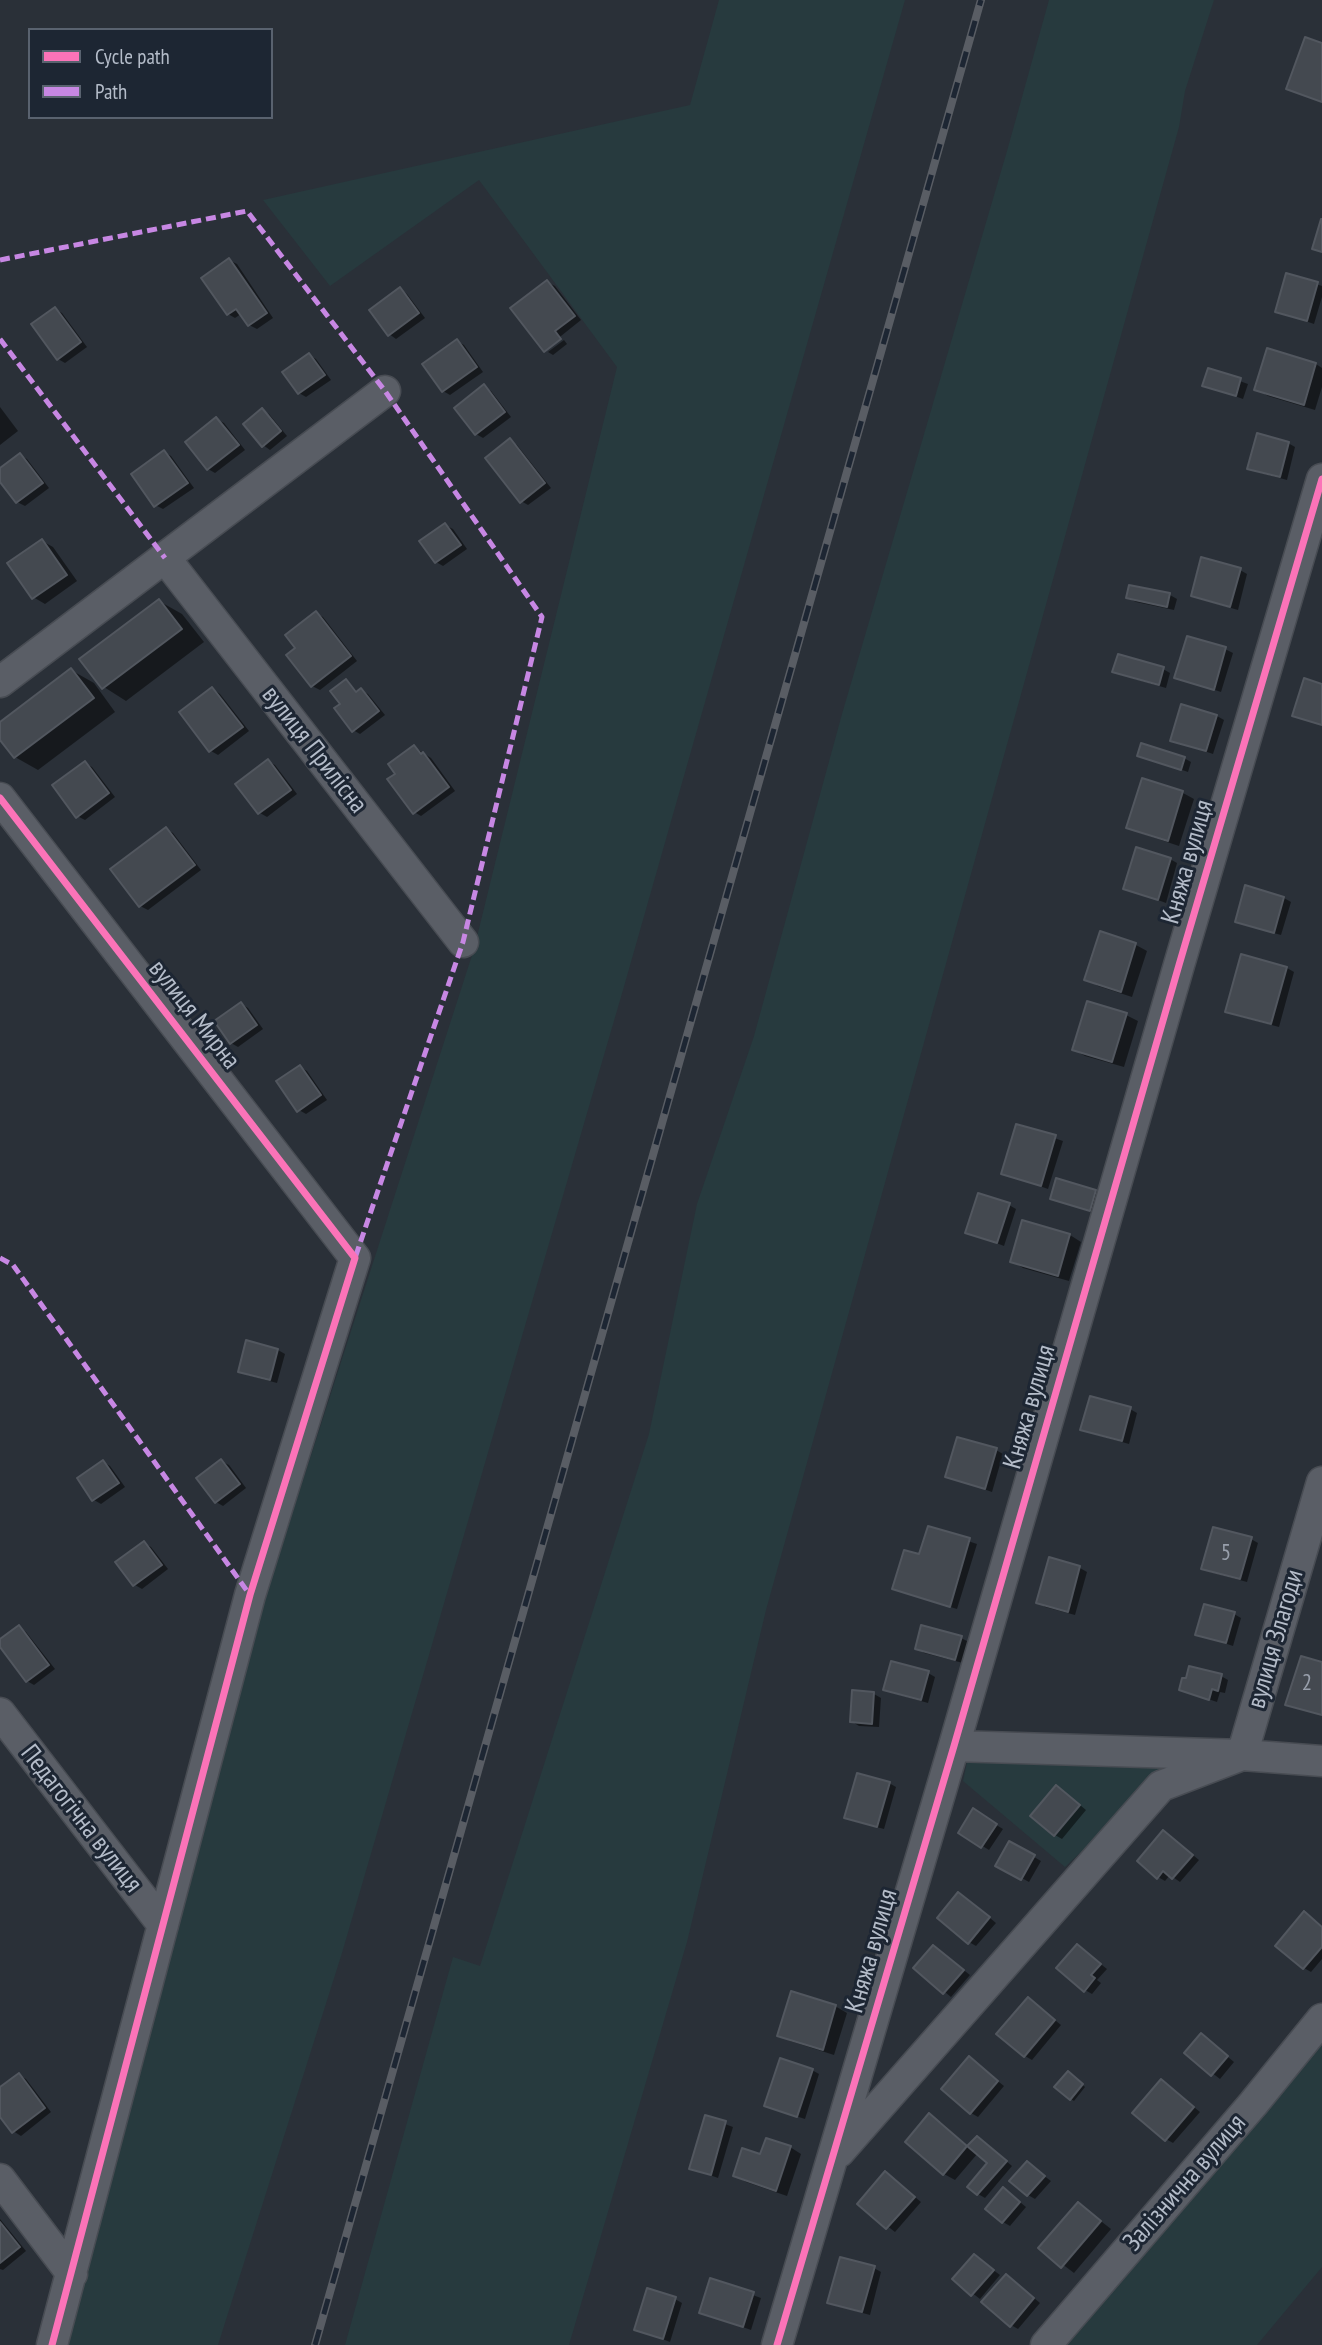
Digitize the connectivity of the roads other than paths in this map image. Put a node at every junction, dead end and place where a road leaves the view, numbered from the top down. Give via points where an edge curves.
1 (385, 391) dead end
2 (1322, 479) edge
3 (165, 558) junction
4 (0, 682) edge
5 (0, 798) edge
6 (463, 942) dead end
7 (1322, 1482) edge
8 (0, 1713) edge
9 (954, 1746) junction
10 (1242, 1755) junction
11 (1322, 1761) edge
12 (163, 1926) junction
13 (1322, 2019) edge
14 (832, 2158) junction
15 (0, 2179) edge
16 (72, 2274) junction
17 (52, 2345) edge
18 (777, 2345) edge
19 (1046, 2345) edge

1 - 3 street
2 - 9 street, Княжа вулиця
3 - 4 street
3 - 6 street, вулиця Прилісна
5 - 12 street, вулиця Мирна via 355,1258 250,1595
7 - 10 street, вулиця Злагоди
8 - 12 street, Педагогічна вулиця
9 - 10 street
9 - 14 street, Княжа вулиця
10 - 11 street
10 - 14 street via 1161,1786
12 - 16 street
13 - 19 street, Залізнична вулиця
14 - 18 street, Княжа вулиця
15 - 16 street
16 - 17 street

